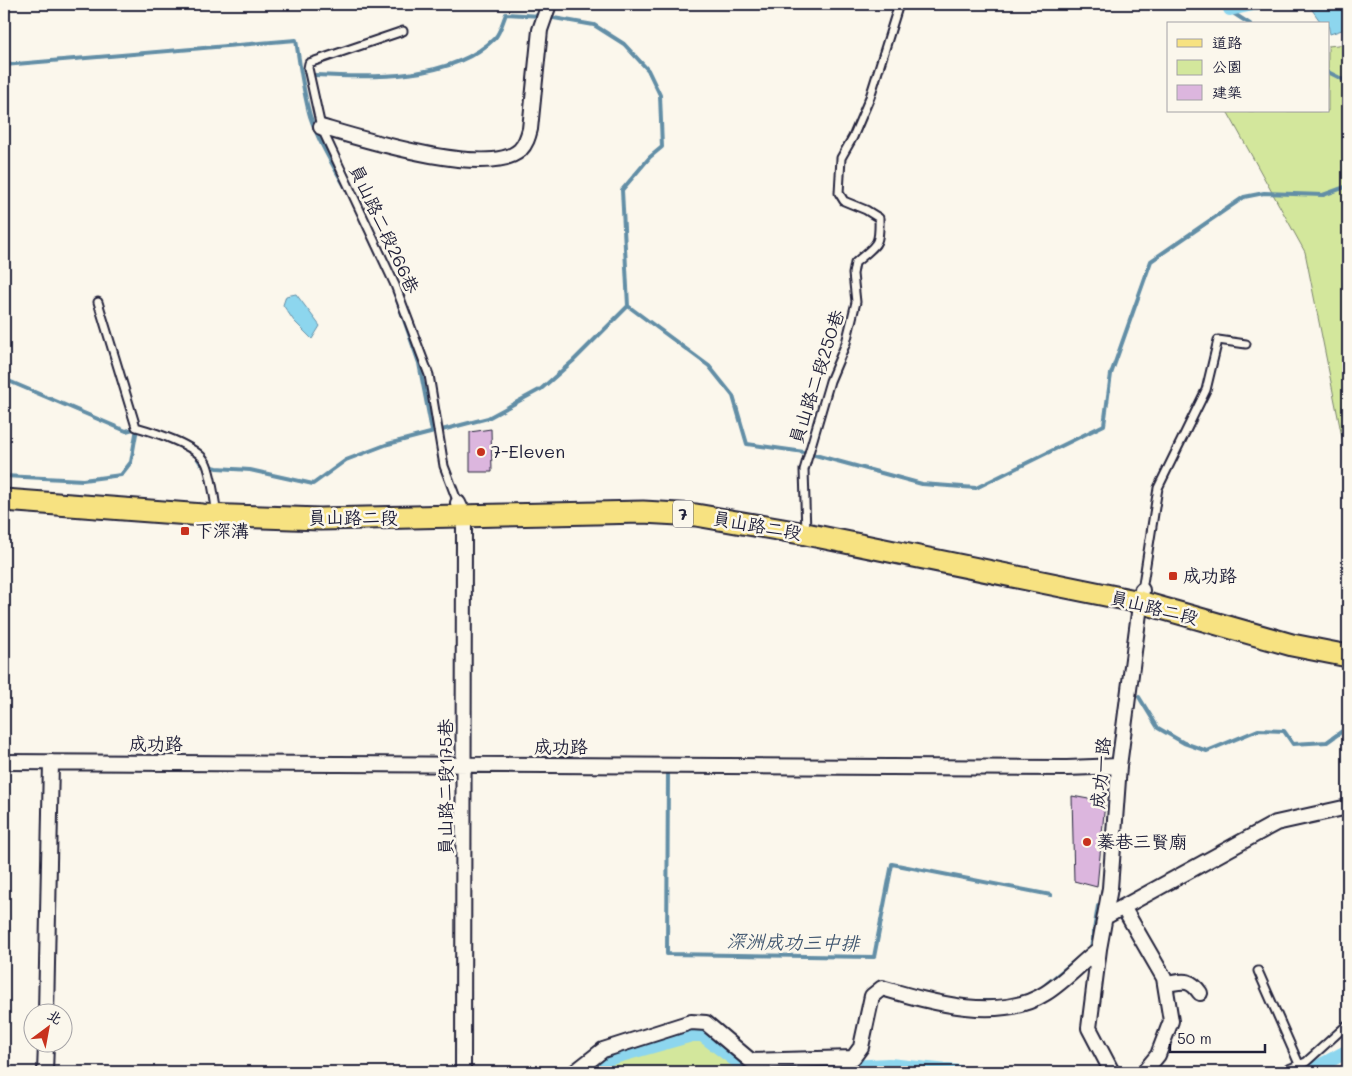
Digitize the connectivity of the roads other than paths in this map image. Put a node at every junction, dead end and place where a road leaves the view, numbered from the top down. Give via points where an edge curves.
1 (549, 4) edge
2 (899, 4) edge
3 (403, 31) dead end
4 (321, 127) junction
5 (98, 302) dead end
6 (1246, 344) dead end
7 (4, 487) edge
8 (4, 500) edge
9 (216, 509) junction
10 (461, 510) junction
11 (806, 528) junction
12 (1141, 596) junction
13 (1348, 644) edge
14 (1348, 656) edge
15 (4, 762) edge
16 (51, 762) junction
17 (465, 765) junction
18 (1119, 766) junction
19 (1348, 807) edge
20 (1123, 907) junction
21 (1105, 917) junction
22 (1099, 949) junction
23 (1258, 970) dead end
24 (1165, 984) junction
25 (1200, 993) dead end
26 (46, 1004) edge
27 (1348, 1024) edge
28 (46, 1054) edge
29 (1299, 1064) junction
30 (45, 1072) edge
31 (463, 1072) edge
32 (575, 1072) edge
33 (1112, 1072) edge
34 (1144, 1072) edge
35 (1281, 1072) edge

1 - 4 street via 540,30 530,129 519,151 502,158 464,159 422,153
2 - 11 lane, 員山路二段250巷 via 870,97 841,158 839,193 844,201 879,218 880,236 876,246 855,263 856,302 846,343 830,381 804,470
3 - 4 lane, 員山路二段266巷 via 309,63
4 - 10 lane, 員山路二段266巷 via 395,285 429,375 444,466
5 - 9 lane via 136,427 181,443 205,461
6 - 12 lane via 1218,340 1206,390 1158,488
7 - 9 main road, 員山路二段 / 7
8 - 9 main road, 員山路二段 / 7
9 - 10 main road, 員山路二段 / 7 via 320,519
10 - 11 main road, 員山路二段 / 7 via 643,512
10 - 17 street, 員山路二段175巷
11 - 12 main road, 員山路二段 / 7
12 - 13 main road, 員山路二段 / 7
12 - 14 main road, 員山路二段 / 7 via 1292,645
12 - 18 street, 成功一路
15 - 16 street, 成功路
16 - 17 street, 成功路
16 - 26 street
17 - 18 street, 成功路
17 - 31 street, 員山路二段175巷
18 - 21 street, 成功一路 via 1115,838
19 - 20 street via 1276,823
20 - 21 street
20 - 24 street
21 - 22 street, 成功一路
22 - 32 street via 1045,994 1013,1006 969,1008 923,1000 882,988 872,996 861,1046 853,1058 751,1061 706,1023 691,1022 603,1050
22 - 33 street, 成功一路 via 1089,1028
23 - 29 lane
24 - 25 street via 1187,981
24 - 34 street via 1171,1021 1158,1055
27 - 29 lane via 1306,1062
28 - 30 street
29 - 35 lane

